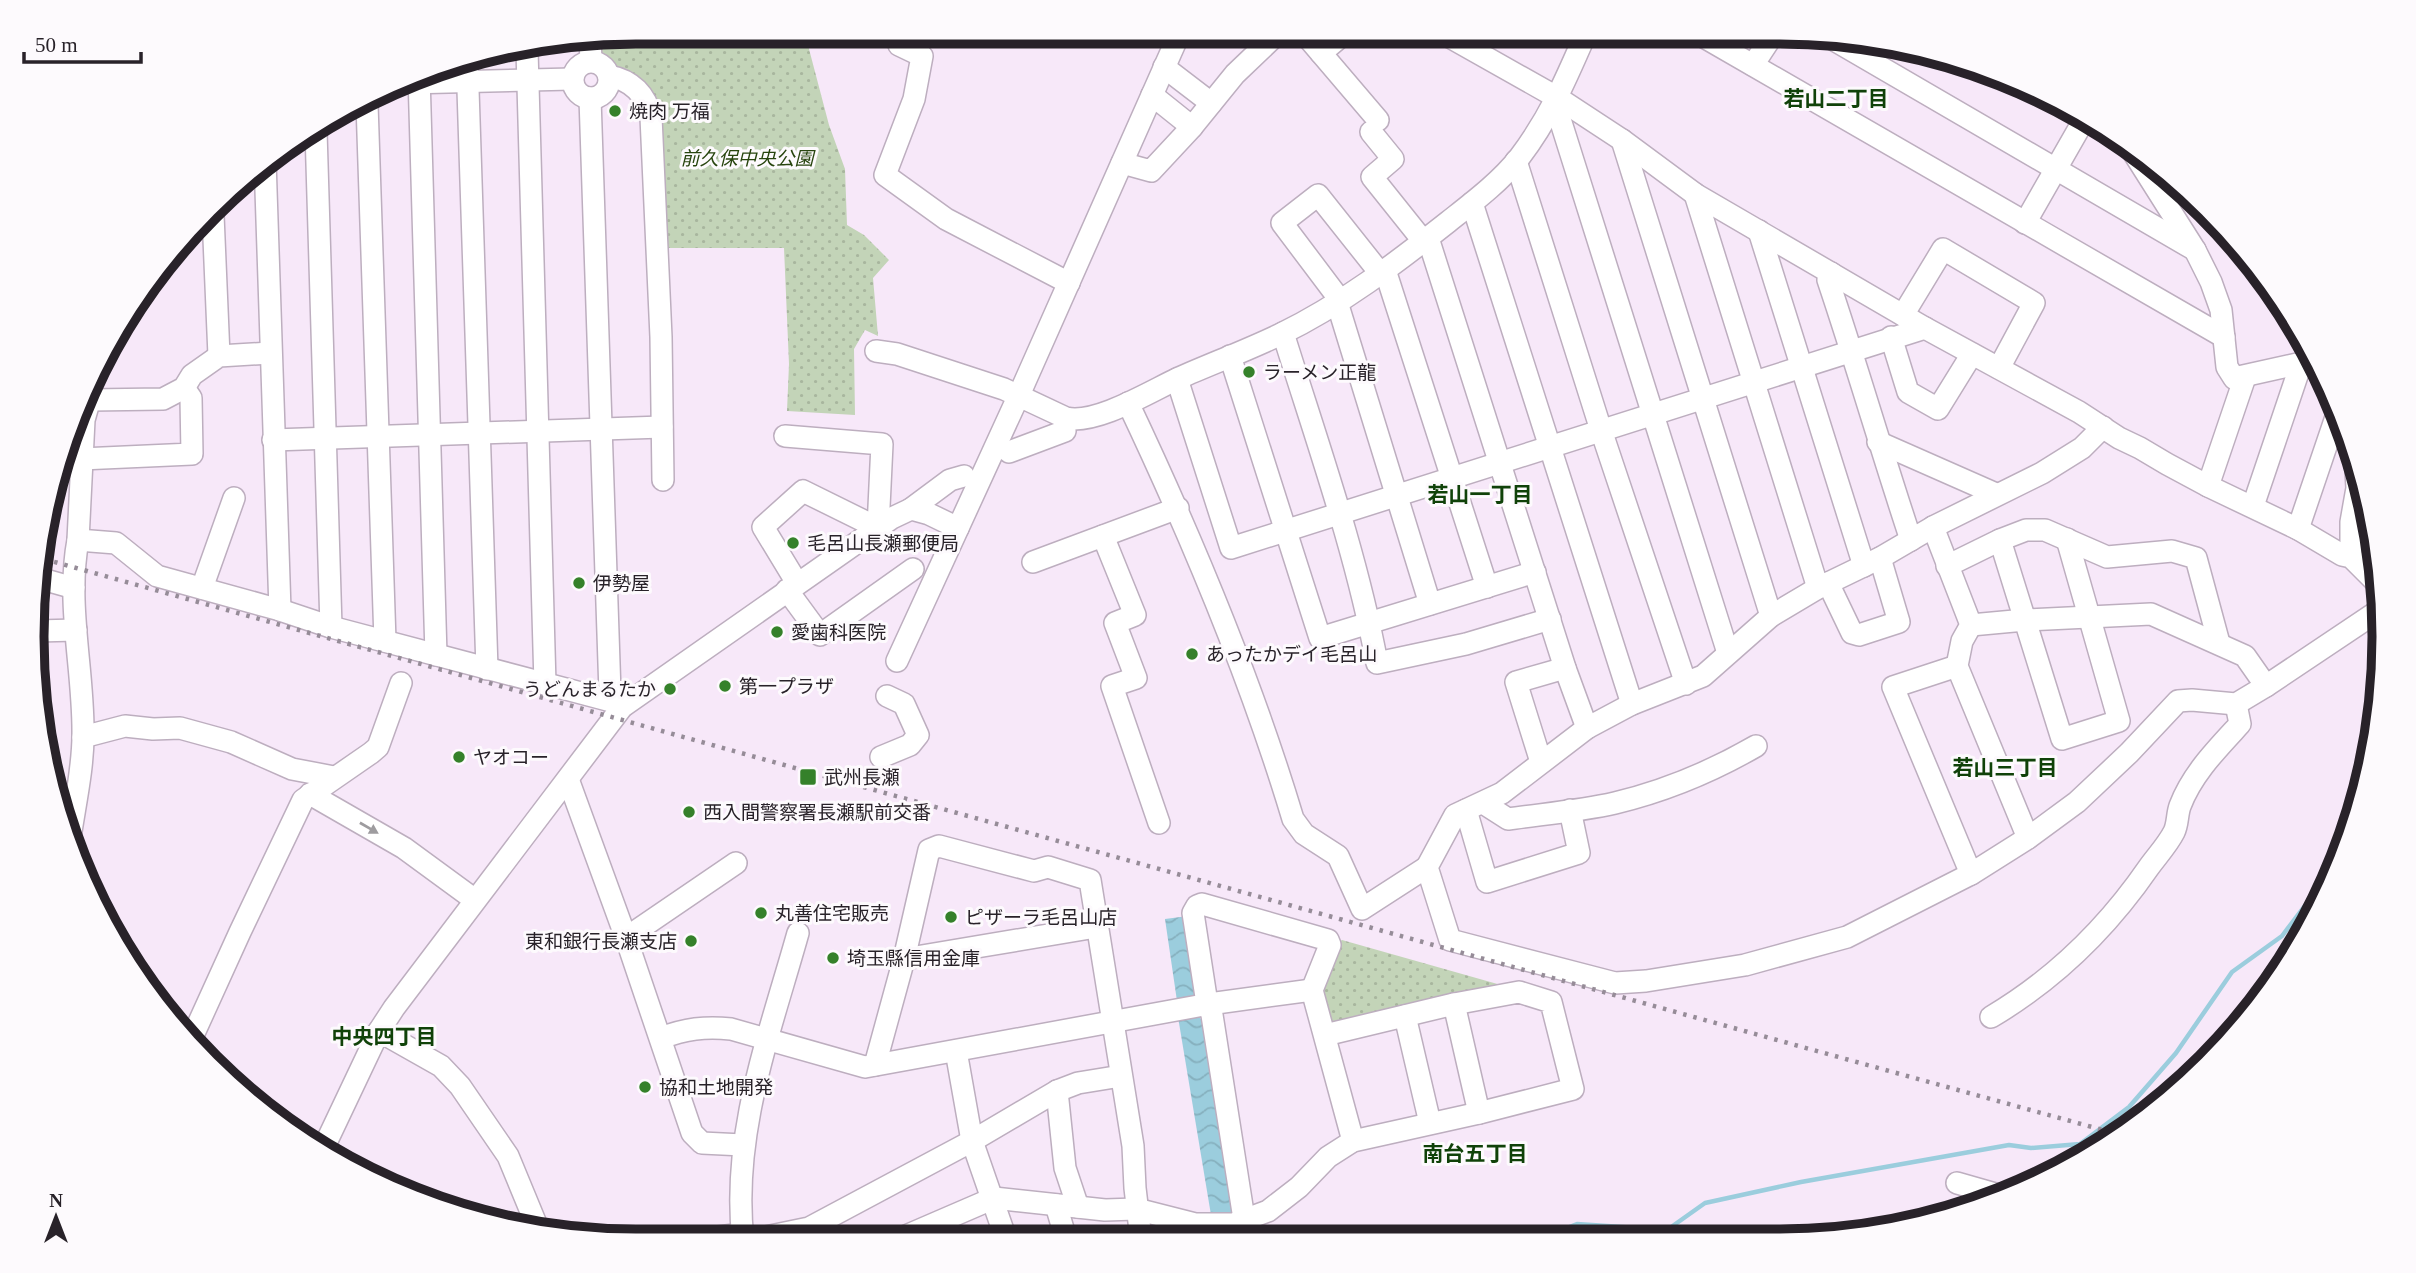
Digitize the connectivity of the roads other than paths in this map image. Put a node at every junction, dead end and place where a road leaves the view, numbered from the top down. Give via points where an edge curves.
1 (899, 44) edge
2 (1175, 44) edge
3 (1266, 44) edge
4 (1313, 44) edge
5 (1332, 44) edge
6 (1462, 44) edge
7 (1581, 44) edge
8 (1716, 44) edge
9 (1767, 44) edge
10 (590, 46) edge
11 (1848, 48) edge
12 (527, 54) edge
13 (1321, 54) junction
14 (591, 61) junction
15 (1753, 65) junction
16 (1164, 67) junction
17 (467, 69) edge
18 (609, 76) junction
19 (572, 79) junction
20 (430, 81) edge
21 (528, 81) junction
22 (468, 82) junction
23 (415, 87) edge
24 (1152, 95) junction
25 (590, 98) junction
26 (1558, 98) junction
27 (1211, 103) junction
28 (367, 109) edge
29 (2080, 126) edge
30 (1192, 127) junction
31 (316, 138) edge
32 (1622, 139) junction
33 (1517, 161) junction
34 (1122, 163) junction
35 (2144, 169) edge
36 (2055, 170) junction
37 (265, 175) edge
38 (1695, 194) junction
39 (1472, 203) junction
40 (213, 221) edge
41 (2025, 223) junction
42 (1759, 231) junction
43 (1426, 240) junction
44 (2195, 250) junction
45 (1382, 272) junction
46 (1831, 273) junction
47 (1069, 283) junction
48 (1339, 301) junction
49 (1903, 315) junction
50 (1924, 328) junction
51 (1283, 333) junction
52 (1891, 337) junction
53 (2224, 337) junction
54 (1852, 349) junction
55 (876, 351) dead end
56 (270, 353) junction
57 (1972, 354) junction
58 (219, 356) junction
59 (1230, 356) junction
60 (2303, 359) edge
61 (2306, 364) edge
62 (1803, 366) junction
63 (1998, 368) junction
64 (2245, 377) junction
65 (1177, 379) junction
66 (1754, 382) junction
67 (184, 388) junction
68 (1018, 395) junction
69 (1704, 397) junction
70 (1128, 403) junction
71 (90, 409) edge
72 (1654, 413) junction
73 (85, 421) edge
74 (662, 427) junction
75 (2103, 427) junction
76 (2334, 427) edge
77 (602, 429) junction
78 (1601, 430) junction
79 (538, 431) junction
80 (1065, 431) dead end
81 (481, 432) junction
82 (430, 433) junction
83 (379, 436) junction
84 (785, 436) dead end
85 (326, 437) junction
86 (273, 440) junction
87 (1878, 442) junction
88 (1548, 447) junction
89 (1009, 452) dead end
90 (81, 459) junction
91 (1500, 463) junction
92 (964, 476) dead end
93 (1451, 478) junction
94 (663, 480) dead end
95 (2208, 486) junction
96 (1996, 494) junction
97 (1396, 496) junction
98 (2355, 497) edge
99 (234, 498) dead end
100 (2253, 506) junction
101 (1178, 508) junction
102 (911, 509) junction
103 (1340, 512) junction
104 (1933, 527) junction
105 (878, 528) junction
106 (958, 528) junction
107 (2298, 529) junction
108 (1285, 530) junction
109 (1102, 537) junction
110 (2067, 539) junction
111 (78, 540) junction
112 (1911, 540) junction
113 (2000, 540) junction
114 (2351, 557) junction
115 (1033, 562) dead end
116 (1872, 562) junction
117 (1947, 566) junction
118 (913, 569) dead end
119 (1535, 572) junction
120 (2369, 575) edge
121 (47, 580) edge
122 (1823, 586) junction
123 (792, 587) junction
124 (1487, 587) junction
125 (74, 588) junction
126 (202, 588) junction
127 (1430, 604) junction
128 (280, 610) junction
129 (2371, 615) edge
130 (1771, 616) junction
131 (2088, 617) junction
132 (1550, 619) junction
133 (2025, 620) junction
134 (1370, 622) junction
135 (1971, 625) junction
136 (331, 627) junction
137 (76, 630) junction
138 (44, 631) edge
139 (385, 640) junction
140 (2219, 643) junction
141 (1727, 653) junction
142 (436, 655) junction
143 (897, 661) dead end
144 (1957, 666) junction
145 (1566, 668) junction
146 (488, 669) junction
147 (401, 683) dead end
148 (545, 684) junction
149 (1686, 684) junction
150 (2266, 686) junction
151 (887, 696) dead end
152 (1632, 704) junction
153 (2236, 704) junction
154 (618, 705) junction
155 (1587, 728) junction
156 (83, 737) junction
157 (1756, 746) dead end
158 (881, 757) dead end
159 (1541, 762) junction
160 (334, 777) junction
161 (568, 779) junction
162 (310, 794) junction
163 (1474, 806) junction
164 (1570, 810) junction
165 (73, 821) edge
166 (1159, 822) dead end
167 (2028, 838) junction
168 (736, 863) dead end
169 (1427, 867) junction
170 (1971, 874) junction
171 (475, 900) junction
172 (1096, 927) junction
173 (798, 933) dead end
174 (626, 938) junction
175 (904, 960) junction
176 (1312, 990) junction
177 (1209, 1004) junction
178 (1454, 1004) junction
179 (1405, 1016) junction
180 (1991, 1017) dead end
181 (1112, 1021) junction
182 (195, 1031) edge
183 (379, 1031) junction
184 (1325, 1035) junction
185 (661, 1038) junction
186 (768, 1040) junction
187 (956, 1051) junction
188 (874, 1065) junction
189 (1121, 1076) junction
190 (1057, 1091) junction
191 (1479, 1113) junction
192 (1430, 1123) junction
193 (327, 1141) edge
194 (972, 1141) junction
195 (1353, 1141) junction
196 (743, 1145) junction
197 (1957, 1183) dead end
198 (1987, 1191) edge
199 (994, 1198) junction
200 (1056, 1205) junction
201 (1078, 1207) junction
202 (1136, 1209) junction
203 (535, 1220) edge
204 (745, 1229) edge
205 (804, 1229) edge
206 (944, 1229) edge
207 (1003, 1229) edge
208 (1063, 1229) edge
209 (1139, 1229) edge
210 (1244, 1229) edge
211 (1246, 1229) edge
212 (1247, 1229) edge

1 - 47 street via 922,56 914,99 885,175 946,219
2 - 16 street
3 - 27 street
4 - 13 street
5 - 13 street
6 - 26 street
7 - 26 street
8 - 15 street
9 - 15 street
10 - 14 street
11 - 36 street
12 - 21 street
13 - 43 street via 1393,159 1372,177
14 - 18 street via 604,66
14 - 19 street via 579,66
15 - 41 street
16 - 24 street
16 - 27 street
17 - 22 street
18 - 25 street via 606,90
18 - 74 street via 629,82 639,91 651,117
19 - 21 street
19 - 25 street via 579,94
20 - 22 street
21 - 22 street
21 - 79 street
22 - 81 street
23 - 82 street
24 - 30 street
24 - 34 street
25 - 77 street
26 - 32 street
26 - 33 street
26 - 72 street via 1559,116
27 - 30 street
28 - 83 street
29 - 36 street
30 - 34 street via 1151,171
31 - 85 street
32 - 38 street
32 - 69 street
33 - 39 street
33 - 78 street
34 - 47 street
35 - 44 street
36 - 41 street
36 - 44 street
37 - 56 street
38 - 42 street
38 - 66 street
39 - 43 street
39 - 88 street
40 - 58 street
41 - 53 street
42 - 46 street
42 - 62 street
43 - 45 street
43 - 91 street
44 - 53 street via 2221,310
45 - 48 street
45 - 48 street via 1318,195 1282,223
45 - 93 street
46 - 49 street
46 - 54 street via 1828,280
47 - 68 street
48 - 51 street
48 - 97 street
49 - 50 street
49 - 63 street via 1943,249 2034,303
50 - 52 street
50 - 57 street
51 - 59 street
51 - 103 street
52 - 54 street
52 - 57 street via 1908,392 1938,409
53 - 64 street via 2227,367 2234,378
54 - 62 street
54 - 87 street
55 - 68 street
56 - 58 street
56 - 86 street
57 - 63 street
58 - 67 street via 192,375
59 - 65 street
59 - 108 street
60 - 64 street
61 - 100 street
62 - 66 street
62 - 116 street
63 - 75 street
64 - 95 street
65 - 70 street
65 - 108 street via 1231,548
66 - 69 street
66 - 122 street
67 - 71 street via 163,399
67 - 90 street via 191,398 192,454
68 - 70 street via 1075,420
68 - 106 street
69 - 72 street
69 - 130 street
70 - 101 street
72 - 78 street
72 - 141 street
73 - 90 street
74 - 77 street
74 - 94 street
75 - 95 street
75 - 96 street via 2082,448
76 - 107 street
77 - 79 street
77 - 154 street via 610,693
78 - 88 street
78 - 149 street
79 - 81 street
79 - 148 street
80 - 89 street
81 - 82 street
81 - 146 street
82 - 83 street
82 - 142 street
83 - 85 street
83 - 139 street
84 - 105 street via 882,444
85 - 86 street
85 - 136 street
86 - 128 street
87 - 96 street
87 - 112 street
88 - 91 street
88 - 152 street
90 - 111 street
91 - 93 street
91 - 119 street
92 - 102 street via 950,480
93 - 97 street
93 - 124 street
95 - 100 street
96 - 104 street
97 - 103 street
97 - 127 street
98 - 114 street
99 - 126 street
100 - 107 street
101 - 109 street
101 - 169 street via 1255,699 1293,819 1304,834 1338,856 1362,909
102 - 105 street
102 - 106 street
103 - 108 street
103 - 134 street
104 - 112 street
104 - 117 street
105 - 123 street
105 - 123 street via 803,491 762,527
106 - 143 street
107 - 114 street
108 - 134 street via 1320,638
109 - 115 street
109 - 166 street via 1135,615 1115,623 1136,678 1112,686
110 - 113 street via 2045,530 2026,530
110 - 131 street
110 - 140 street via 2107,556 2172,551 2196,558
111 - 125 street
111 - 126 street via 116,543 157,576
112 - 116 street
113 - 117 street
113 - 133 street
114 - 120 street
116 - 122 street
116 - 122 street via 1899,622 1859,635 1852,633
117 - 135 street
118 - 123 street via 820,643
119 - 124 street
119 - 132 street
121 - 125 street
122 - 130 street
123 - 154 street
124 - 127 street
125 - 137 street
126 - 128 street
127 - 134 street
128 - 136 street
129 - 150 street
130 - 141 street
131 - 133 street
131 - 133 street via 2119,721 2062,739
131 - 140 street via 2151,614
132 - 134 street via 1466,644 1377,663
132 - 145 street
133 - 135 street
135 - 144 street
136 - 139 street
137 - 138 street
137 - 156 street
139 - 142 street
140 - 150 street via 2245,656
141 - 149 street via 1703,676
142 - 146 street
144 - 167 street
144 - 170 street via 1893,687
145 - 155 street
145 - 159 street via 1517,682
146 - 148 street
147 - 160 street via 378,747
148 - 154 street
149 - 152 street
150 - 153 street
151 - 158 street via 904,704 918,735 910,745
152 - 155 street
153 - 167 street via 2178,701 2077,802
153 - 180 street via 2240,724 2206,761 2180,806 2174,832 2129,895 2076,954
154 - 161 street
155 - 159 street
156 - 160 street via 125,726 180,728 231,742 292,769
156 - 165 street
157 - 164 street via 1698,777 1650,794
159 - 163 street via 1502,793
160 - 162 street
161 - 171 street
161 - 174 street
162 -> 171 street via 404,848
162 - 182 street via 303,800
163 - 164 street via 1508,820
163 - 164 street via 1487,881 1579,853
163 - 169 street via 1455,815
167 - 170 street
168 - 174 street
169 - 170 street via 1450,940 1615,983 1745,965 1847,937
171 - 183 street
172 - 175 street
172 - 175 street via 1090,880 1048,867 1034,871 939,846 929,850
172 - 181 street
173 - 186 street
174 - 185 street
175 - 188 street
176 - 177 street
176 - 177 street via 1328,940 1202,904 1193,913
176 - 184 street
177 - 181 street
177 - 211 street
178 - 179 street
178 - 191 street
178 - 191 street via 1519,992 1551,1002 1573,1089
179 - 184 street
179 - 192 street
181 - 187 street
181 - 189 street
183 - 193 street
183 - 203 street via 441,1066 460,1086 508,1156
184 - 195 street
185 - 186 street via 711,1026
185 - 196 street via 692,1133 702,1143
186 - 188 street via 865,1067
186 - 196 street
187 - 188 street
187 - 194 street
189 - 190 street
189 - 202 street via 1133,1146
190 - 194 street
190 - 201 street via 1065,1168
191 - 192 street
192 - 195 street
194 - 199 street
194 - 205 street
195 - 212 street via 1328,1157
196 - 204 street via 740,1185
197 - 198 street
199 - 200 street
199 - 206 street
199 - 207 street
200 - 201 street
200 - 208 street
201 - 202 street
202 - 209 street
202 - 210 street via 1195,1224 1233,1224

